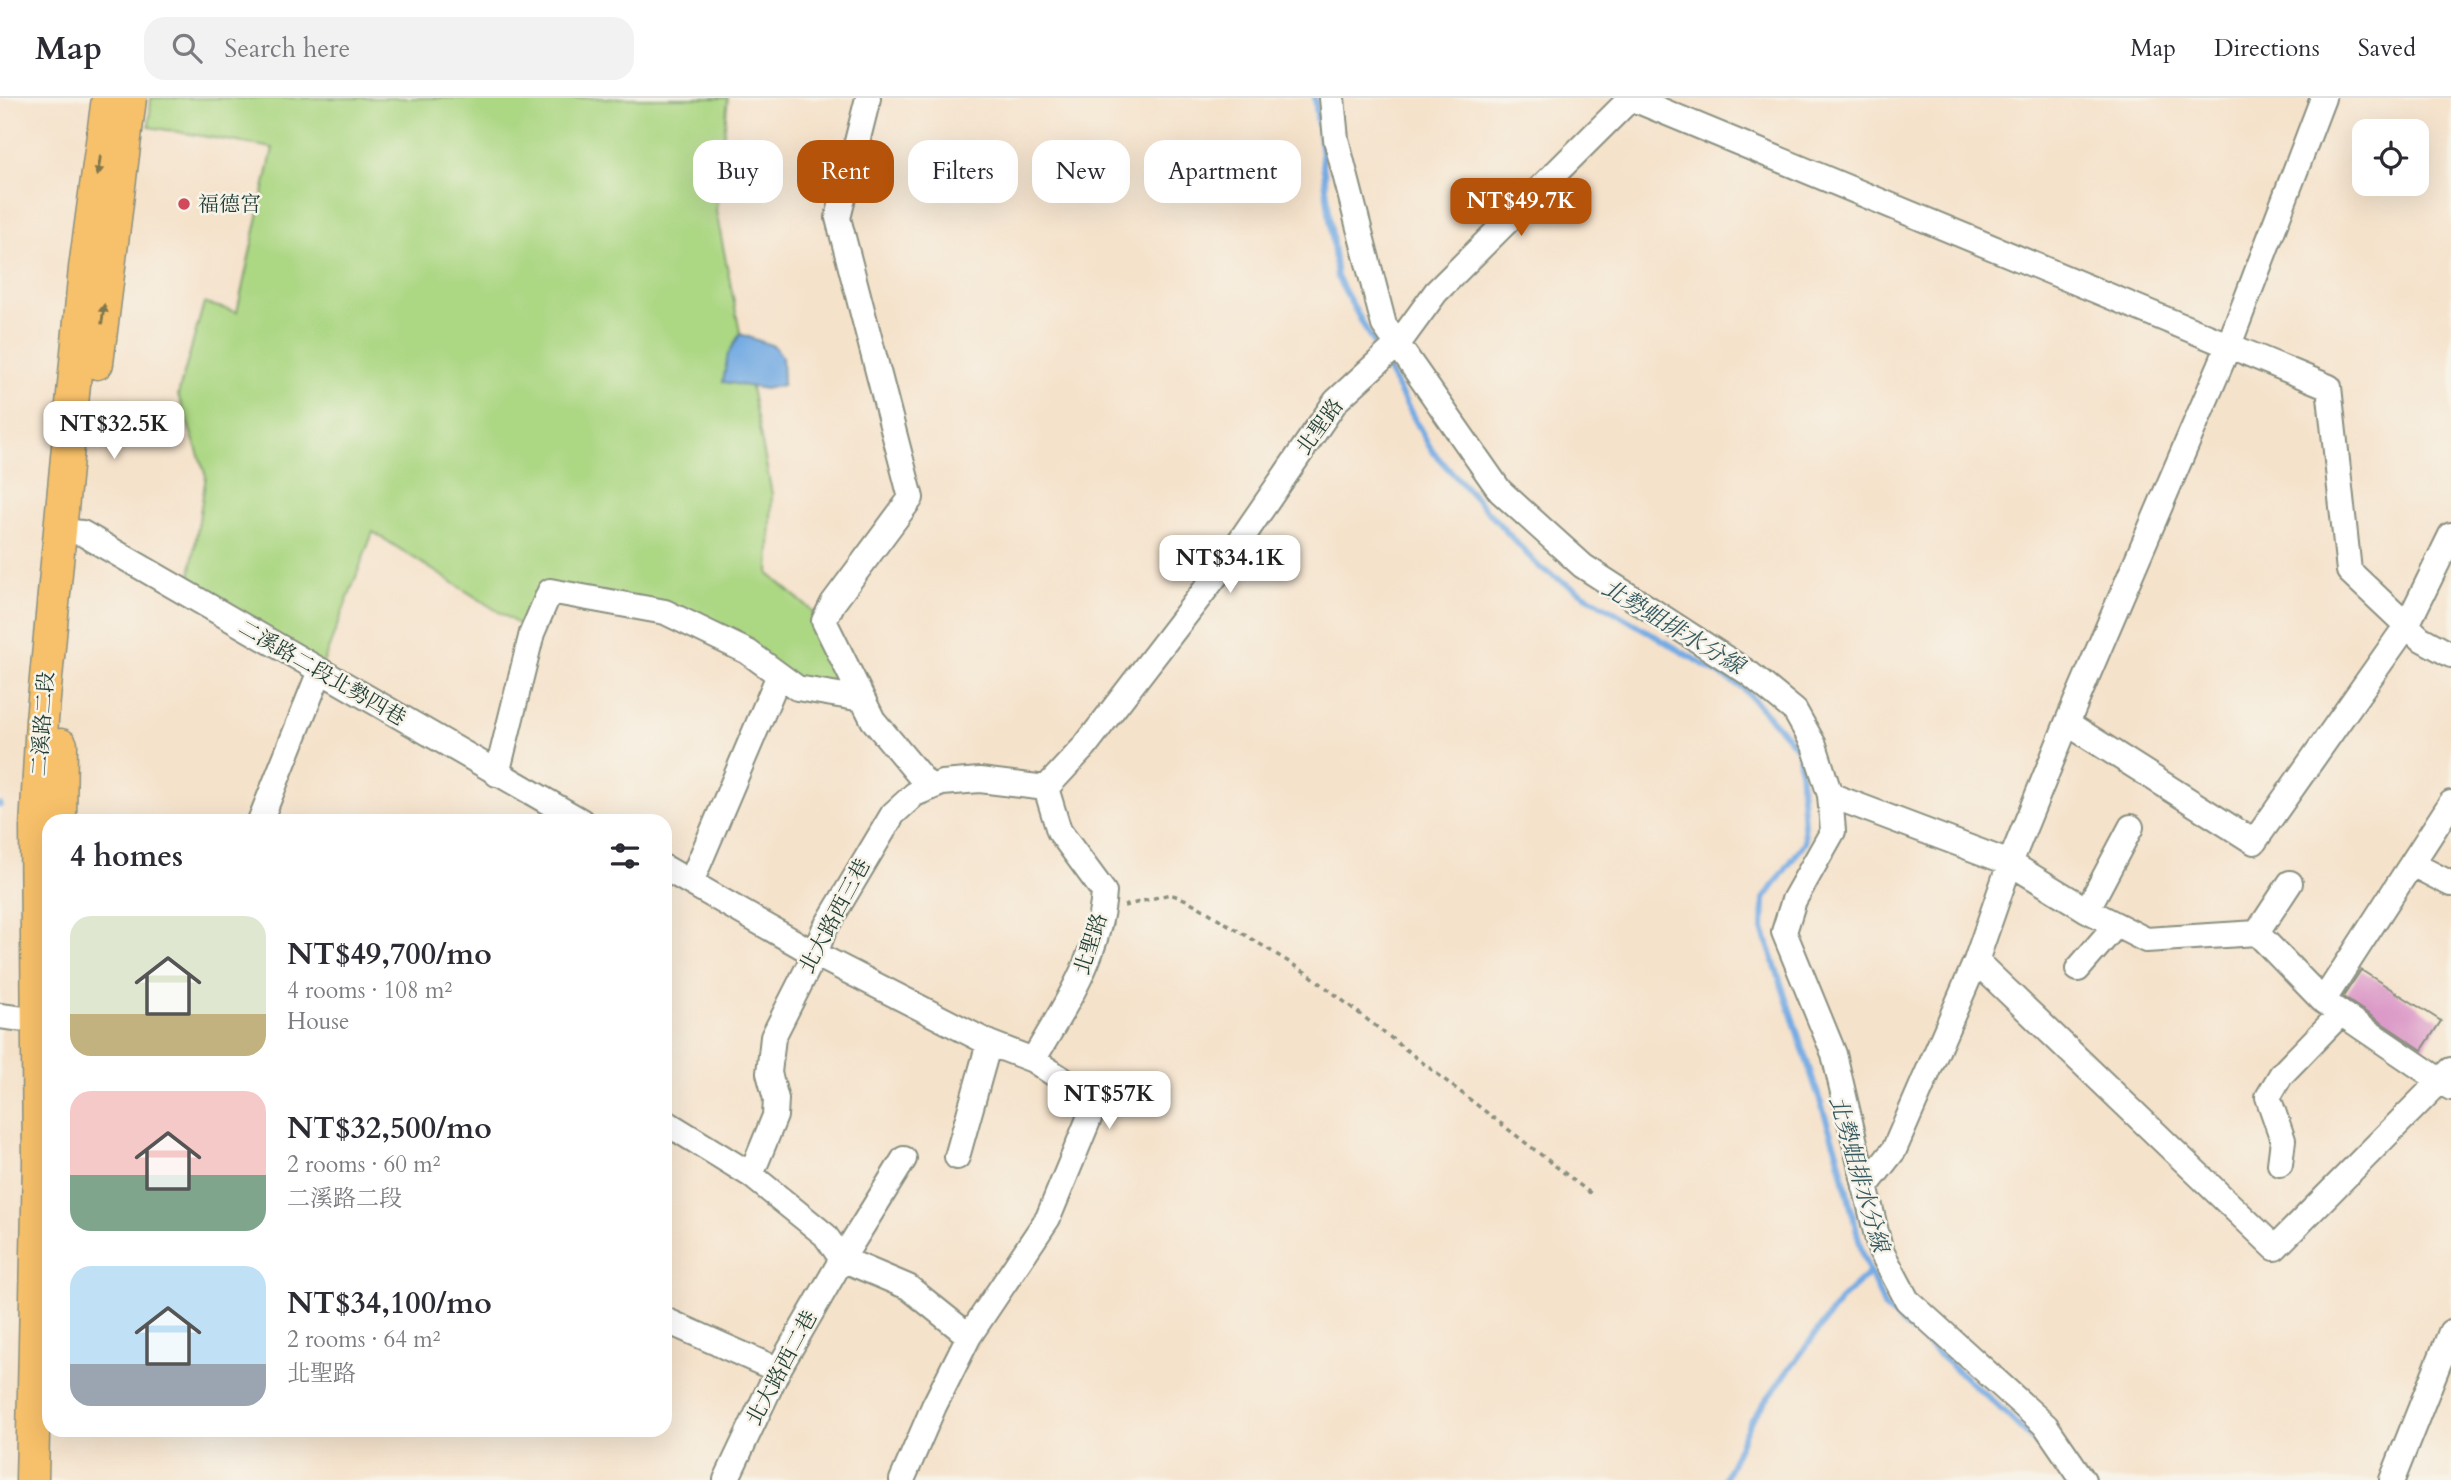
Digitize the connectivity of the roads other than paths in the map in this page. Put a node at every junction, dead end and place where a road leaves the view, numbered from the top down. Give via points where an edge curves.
1 (108, 98) edge
2 (130, 98) edge
3 (868, 98) edge
4 (1332, 98) edge
5 (1631, 98) edge
6 (2323, 98) edge
7 (2228, 345) junction
8 (1387, 354) junction
9 (72, 532) junction
10 (2451, 535) edge
11 (2407, 625) junction
12 (2451, 655) edge
13 (320, 671) junction
14 (779, 675) junction
15 (862, 699) junction
16 (2067, 723) junction
17 (497, 774) junction
18 (930, 788) junction
19 (1046, 788) junction
20 (1830, 795) junction
21 (2451, 803) edge
22 (49, 814) edge
23 (263, 814) edge
24 (568, 814) edge
25 (2131, 827) dead end
26 (2010, 863) junction
27 (2412, 864) junction
28 (672, 872) edge
29 (691, 882) junction
30 (2290, 883) dead end
31 (2451, 884) edge
32 (2087, 910) junction
33 (2116, 925) junction
34 (2257, 933) junction
35 (815, 954) junction
36 (1976, 961) junction
37 (2078, 969) dead end
38 (2332, 1007) junction
39 (0, 1016) edge
40 (42, 1024) edge
41 (989, 1043) junction
42 (1032, 1060) junction
43 (42, 1079) edge
44 (2448, 1080) edge
45 (672, 1126) edge
46 (957, 1157) dead end
47 (904, 1159) dead end
48 (2280, 1164) dead end
49 (751, 1175) junction
50 (1865, 1187) junction
51 (842, 1259) junction
52 (672, 1323) edge
53 (2451, 1332) edge
54 (968, 1336) junction
55 (778, 1370) junction
56 (51, 1437) edge
57 (32, 1480) edge
58 (50, 1480) edge
59 (726, 1480) edge
60 (902, 1480) edge
61 (2083, 1480) edge
62 (2392, 1480) edge

1 -> 9 main road, 二溪路二段 via 85,268
9 -> 2 main road, 二溪路二段
3 - 15 street via 838,218 911,498 824,621
4 - 8 street via 1336,139 1384,325
5 - 7 street
5 - 8 street, 北聖路 via 1436,292
6 - 7 street
7 - 11 street via 2329,387 2349,572
7 - 16 street
8 - 19 street, 北聖路 via 1336,401 1219,573 1085,746
8 - 20 street via 1500,491 1583,566 1750,674 1795,711 1814,745
9 - 13 street, 二溪路二段北勢四巷
9 - 22 main road, 二溪路二段
10 - 11 street
11 - 12 street
11 - 16 street via 2254,842
13 - 17 street, 二溪路二段北勢四巷
13 - 23 street
14 - 15 street via 797,688
14 - 17 street via 748,652 665,612 551,591 532,633
14 - 29 street
15 - 18 street via 873,720
16 - 26 street
17 - 24 street, 二溪路二段北勢四巷
18 - 19 street, 北大路西三巷 via 980,780
18 - 35 street, 北大路西三巷 via 915,794 893,814 824,930
19 - 42 street, 北聖路 via 1059,831 1104,892 1103,915 1077,985
20 - 26 street
20 - 50 street via 1833,831 1794,900 1784,932 1835,1055
21 - 27 street
25 - 32 street
26 - 32 street
26 - 36 street
27 - 31 street
27 - 38 street
28 - 29 street
29 - 35 street
30 - 34 street
32 - 33 street
33 - 34 street via 2146,940
33 - 37 street
34 - 38 street
35 - 41 street
35 - 49 street, 北大路西三巷 via 773,1037 769,1073 775,1116
36 - 44 street via 2275,1248
36 - 50 street via 1894,1150
38 - 44 street
38 - 48 street via 2268,1097 2283,1140
39 - 40 street
41 - 42 street
41 - 46 street
42 - 54 street via 1089,1097 1090,1116 1048,1218
43 - 57 main road, 二溪路二段
45 - 49 street
47 - 51 street, 北大路西二巷
49 - 51 street via 825,1235
50 - 61 street via 1880,1249 1907,1300 2046,1426
51 - 54 street via 908,1287
51 - 55 street, 北大路西二巷
52 - 55 street
53 - 62 street
54 - 60 street
55 - 59 street, 北大路西二巷
56 - 58 main road

